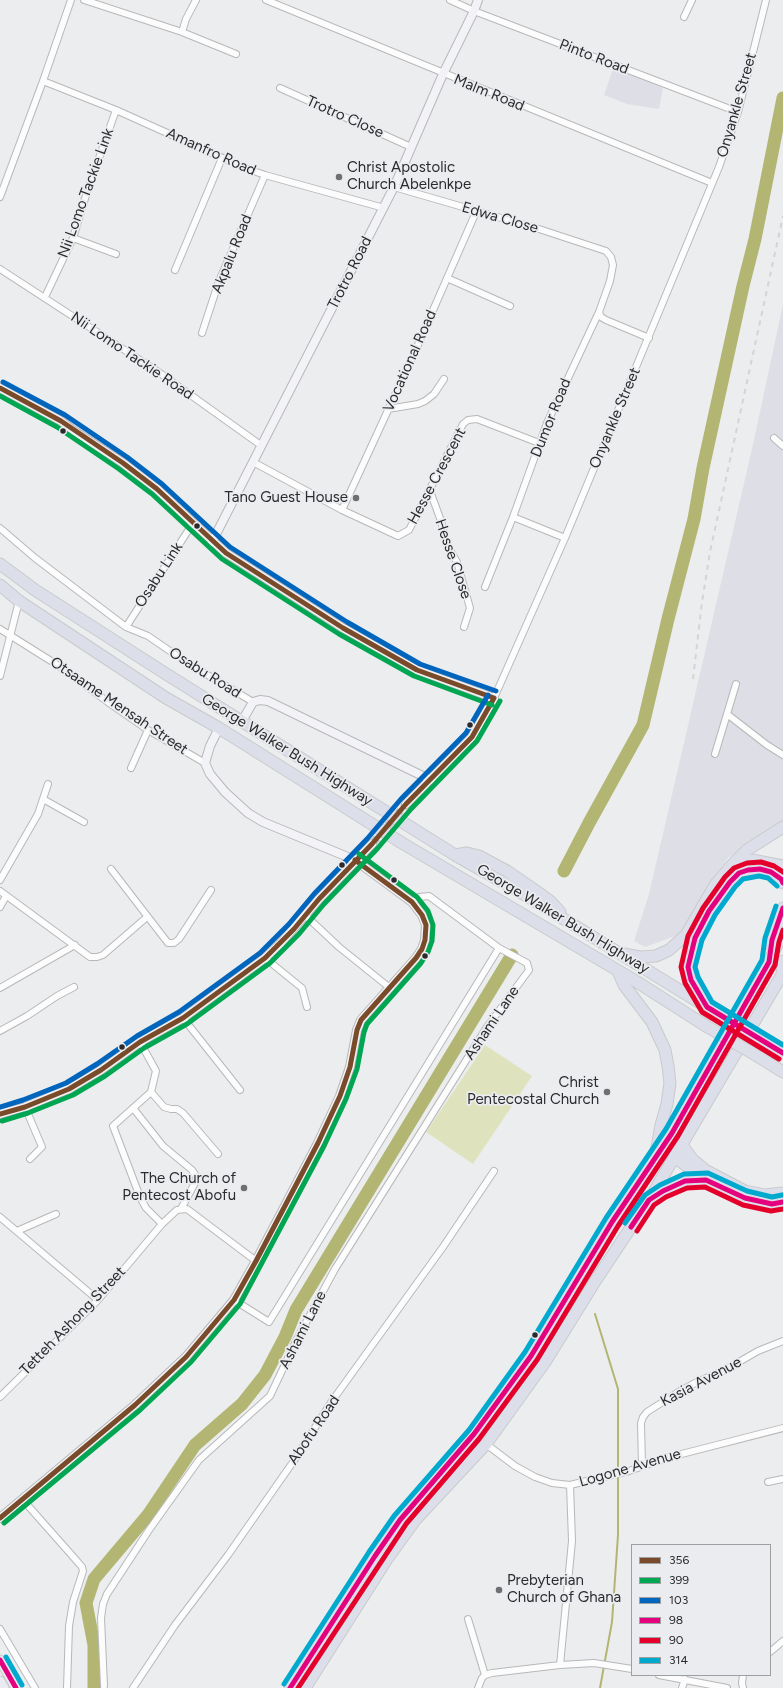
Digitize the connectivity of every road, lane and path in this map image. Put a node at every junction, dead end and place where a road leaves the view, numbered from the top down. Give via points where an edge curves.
1 (72, 0) edge
2 (84, 0) edge
3 (196, 0) edge
4 (266, 0) edge
5 (450, 0) edge
6 (478, 0) edge
7 (692, 0) edge
8 (766, 0) edge
9 (474, 11) junction
10 (684, 17) dead end
11 (182, 32) junction
12 (236, 54) dead end
13 (443, 74) junction
14 (44, 81) junction
15 (280, 88) dead end
16 (116, 110) junction
17 (738, 112) junction
18 (411, 147) junction
19 (222, 158) junction
20 (265, 176) junction
21 (712, 184) junction
22 (394, 187) junction
23 (0, 197) edge
24 (384, 208) junction
25 (476, 212) junction
26 (73, 238) junction
27 (606, 251) joint
28 (116, 254) dead end
29 (0, 269) edge
30 (175, 270) dead end
31 (447, 278) junction
32 (45, 297) junction
33 (510, 306) dead end
34 (599, 312) junction
35 (202, 333) dead end
36 (649, 338) junction
37 (444, 379) dead end
38 (0, 388) edge
39 (388, 409) junction
40 (774, 438) dead end
41 (539, 443) junction
42 (262, 446) junction
43 (783, 446) edge
44 (253, 462) junction
45 (430, 491) junction
46 (342, 510) junction
47 (513, 517) junction
48 (193, 523) junction
49 (0, 528) edge
50 (565, 538) junction
51 (212, 542) junction
52 (0, 564) edge
53 (0, 585) edge
54 (485, 587) dead end
55 (19, 601) junction
56 (126, 627) junction
57 (464, 627) dead end
58 (0, 629) edge
59 (11, 636) junction
60 (2, 660) edge
61 (0, 676) edge
62 (736, 684) dead end
63 (494, 698) junction
64 (252, 702) junction
65 (728, 714) junction
66 (242, 721) junction
67 (219, 728) junction
68 (148, 730) junction
69 (715, 754) dead end
70 (783, 754) edge
71 (205, 763) junction
72 (131, 768) dead end
73 (431, 780) junction
74 (48, 784) dead end
75 (43, 799) junction
76 (406, 804) tunnel mouth
77 (84, 822) dead end
78 (783, 827) edge
79 (372, 844) tunnel mouth
80 (355, 860) junction
81 (732, 866) junction
82 (783, 866) edge
83 (111, 869) dead end
84 (0, 880) edge
85 (783, 883) edge
86 (211, 890) dead end
87 (0, 891) edge
88 (6, 896) junction
89 (412, 902) junction
90 (0, 907) edge
91 (783, 908) edge
92 (306, 916) junction
93 (147, 917) junction
94 (783, 932) edge
95 (75, 945) junction
96 (499, 948) junction
97 (618, 952) junction
98 (265, 958) junction
99 (783, 961) edge
100 (769, 962) junction
101 (618, 971) junction
102 (782, 975) edge
103 (74, 987) dead end
104 (0, 988) edge
105 (390, 988) junction
106 (307, 1007) dead end
107 (711, 1010) junction
108 (183, 1018) junction
109 (0, 1031) edge
110 (140, 1042) junction
111 (783, 1053) edge
112 (783, 1072) edge
113 (240, 1090) dead end
114 (151, 1092) junction
115 (25, 1107) junction
116 (133, 1108) junction
117 (0, 1114) edge
118 (672, 1133) junction
119 (682, 1145) junction
120 (218, 1154) dead end
121 (676, 1156) junction
122 (30, 1159) dead end
123 (655, 1159) junction
124 (494, 1171) dead end
125 (706, 1180) junction
126 (783, 1193) edge
127 (649, 1200) junction
128 (783, 1202) edge
129 (181, 1209) junction
130 (56, 1214) dead end
131 (0, 1217) edge
132 (162, 1224) junction
133 (17, 1231) junction
134 (256, 1261) junction
135 (98, 1300) junction
136 (234, 1300) junction
137 (783, 1341) edge
138 (0, 1397) edge
139 (783, 1428) edge
140 (474, 1434) junction
141 (486, 1444) junction
142 (642, 1466) junction
143 (783, 1479) edge
144 (768, 1482) dead end
145 (570, 1485) junction
146 (23, 1500) junction
147 (0, 1518) edge
148 (468, 1619) dead end
149 (0, 1629) edge
150 (783, 1641) edge
151 (771, 1651) edge
152 (0, 1660) edge
153 (560, 1665) junction
154 (631, 1670) edge
155 (485, 1675) junction
156 (666, 1676) edge
157 (743, 1676) edge
158 (685, 1679) junction
159 (0, 1681) edge
160 (104, 1686) dead end
161 (4, 1688) edge
162 (16, 1688) edge
163 (35, 1688) edge
164 (67, 1688) edge
165 (133, 1688) edge
166 (290, 1688) edge
167 (305, 1688) edge
168 (478, 1688) edge
169 (682, 1688) edge
170 (727, 1688) edge
171 (744, 1688) edge

1 - 14 street
2 - 11 street
3 - 11 street
4 - 13 street, Malm Road
5 - 9 street, Pinto Road
6 - 9 street, Trotro Road
7 - 10 street
8 - 17 street, Onyankle Street
9 - 13 street, Trotro Road
9 - 17 street, Pinto Road
11 - 12 street
13 - 18 street, Trotro Road
13 - 21 street, Malm Road
14 - 16 street, Amanfro Road
14 - 23 street
15 - 18 street, Trotro Close
16 - 19 street, Amanfro Road
16 - 26 street, Nii Lomo Tackie Link
17 - 21 street, Onyankle Street
18 - 22 street, Trotro Road
19 - 20 street, Amanfro Road
19 - 30 street
20 - 24 street, Amanfro Road
20 - 35 street, Akpalu Road via 219,281
21 - 36 street, Onyankle Street
22 - 24 street, Trotro Road
22 - 25 street, Edwa Close
24 - 42 street, Trotro Road
25 - 27 street, Edwa Close
25 - 31 street, Vocational Road
26 - 28 street
26 - 32 street, Nii Lomo Tackie Link
27 - 34 street, Dumor Road via 613,265
29 - 32 street, Nii Lomo Tackie Road
31 - 33 street
31 - 39 street, Vocational Road
32 - 42 street, Nii Lomo Tackie Road via 157,371
34 - 36 street via 606,320
34 - 41 street, Dumor Road
36 - 50 street, Onyankle Street
37 - 39 street via 434,394 425,401
38 - 48 street via 61,421 123,463 157,489
39 - 46 street, Vocational Road
40 - 43 street
41 - 45 street, Hesse Crescent via 478,419 468,420 463,424
41 - 47 street, Dumor Road
42 - 44 street, Trotro Road
44 - 46 street, Hesse Crescent
44 - 51 street, Trotro Road
45 - 46 street, Hesse Crescent via 409,530 400,535
45 - 57 street, Hesse Close via 447,545 457,562 470,608
47 - 50 street
47 - 54 street, Dumor Road
48 - 51 street
48 - 56 street, Osabu Link
49 - 56 street, Osabu Road via 34,558
50 - 63 street, Onyankle Street
51 - 63 street via 295,598 387,654 417,670
52 - 66 highway, George Walker Bush Highway via 101,633
53 - 55 highway, George Walker Bush Highway
55 - 59 street
55 - 67 highway, George Walker Bush Highway via 166,698
56 - 64 street, Osabu Road via 148,636
58 - 59 street, Otsaame Mensah Street
59 - 60 street
59 - 68 street, Otsaame Mensah Street via 59,666
60 - 61 street
62 - 65 street
63 - 73 street, Onyankle Street via 472,737
64 - 66 street
64 - 73 street, Osabu Road via 268,701
65 - 69 street
65 - 70 street via 767,745
66 - 97 highway, George Walker Bush Highway via 455,855 467,853 479,856 507,871 551,902 564,919
67 - 71 street
67 - 101 highway, George Walker Bush Highway via 402,843
68 - 71 street, Otsaame Mensah Street
68 - 72 street
71 - 80 street, Otsaame Mensah Street via 210,774 225,792 248,813 263,822
73 - 76 street, Onyankle Street
74 - 75 street
75 - 77 street
75 - 84 street via 38,814
78 - 81 highway via 747,850
79 - 80 street
80 - 89 street, Otsaame Mensah Street
80 - 92 street
81 - 82 highway via 752,860
81 - 97 highway via 715,885 686,935 669,950 656,956 640,957
83 - 93 street
85 - 107 highway via 771,872 760,869 740,873 730,882 709,911 695,938 688,967 690,980
86 - 93 street via 174,943 168,943
87 - 88 street
88 - 90 street
88 - 95 street
89 - 96 street via 419,897 429,896
89 - 105 street, Otsaame Mensah Street via 426,925 425,940 422,950
91 - 100 highway via 772,940
92 - 98 street
92 - 105 street via 339,947
93 - 95 street via 103,955 90,956
94 - 100 highway
95 - 104 street
96 - 136 street via 269,1322
96 - 160 street, Ashami Lane via 527,963 529,970 487,1027 335,1269 270,1396 199,1460 106,1594 101,1618
97 - 107 highway, George Walker Bush Highway
98 - 106 street via 302,988
98 - 108 street
99 - 102 highway
100 - 118 highway
101 - 112 highway, George Walker Bush Highway, bridge
101 - 123 highway via 624,985 652,1022 665,1050 670,1083
102 - 119 highway
103 - 109 street
105 - 134 street, Otsaame Mensah Street via 362,1020 357,1030 350,1067 340,1096
107 - 111 highway, George Walker Bush Highway, bridge
108 - 110 street
108 - 113 street
110 - 114 street via 156,1071
110 - 115 street via 69,1089
114 - 116 street
114 - 120 street via 164,1107 177,1109 183,1113
115 - 117 street
115 - 122 street via 42,1147
116 - 129 street via 163,1146 196,1176 196,1181
116 - 132 street via 113,1126 140,1197 146,1208
118 - 121 highway
118 - 123 highway
119 - 121 highway
119 - 126 highway via 692,1159 706,1170 744,1191 765,1195
121 - 125 highway
121 - 127 highway
123 - 140 highway via 608,1228 531,1356
124 - 165 street, Abofu Road
125 - 127 highway via 680,1182
125 - 128 highway via 745,1198 772,1204
127 - 141 highway via 545,1362
129 - 132 street, Tetteh Ashong Street
129 - 134 street via 187,1209
130 - 133 street
131 - 133 street
132 - 135 street, Tetteh Ashong Street
133 - 135 street
134 - 136 street, Otsaame Mensah Street
135 - 138 street, Tetteh Ashong Street
136 - 146 street, Otsaame Mensah Street via 186,1357 135,1405
137 - 142 street, Kasia Avenue via 697,1382 647,1412 641,1423
139 - 142 street, Logone Avenue
140 - 141 highway
140 - 166 highway via 400,1520
141 - 145 street, Logone Avenue via 515,1466 535,1477 552,1483
141 - 167 highway via 416,1519 357,1605
142 - 145 street, Logone Avenue
143 - 144 street
145 - 153 street via 572,1541
146 - 147 street, Otsaame Mensah Street
146 - 164 street via 82,1567 83,1574 69,1626
148 - 155 street
149 - 163 street
150 - 151 street
152 - 162 main road
153 - 154 street via 594,1663
153 - 155 street
155 - 168 street
156 - 158 street
157 - 171 street
158 - 169 street
158 - 170 street
159 - 161 main road

